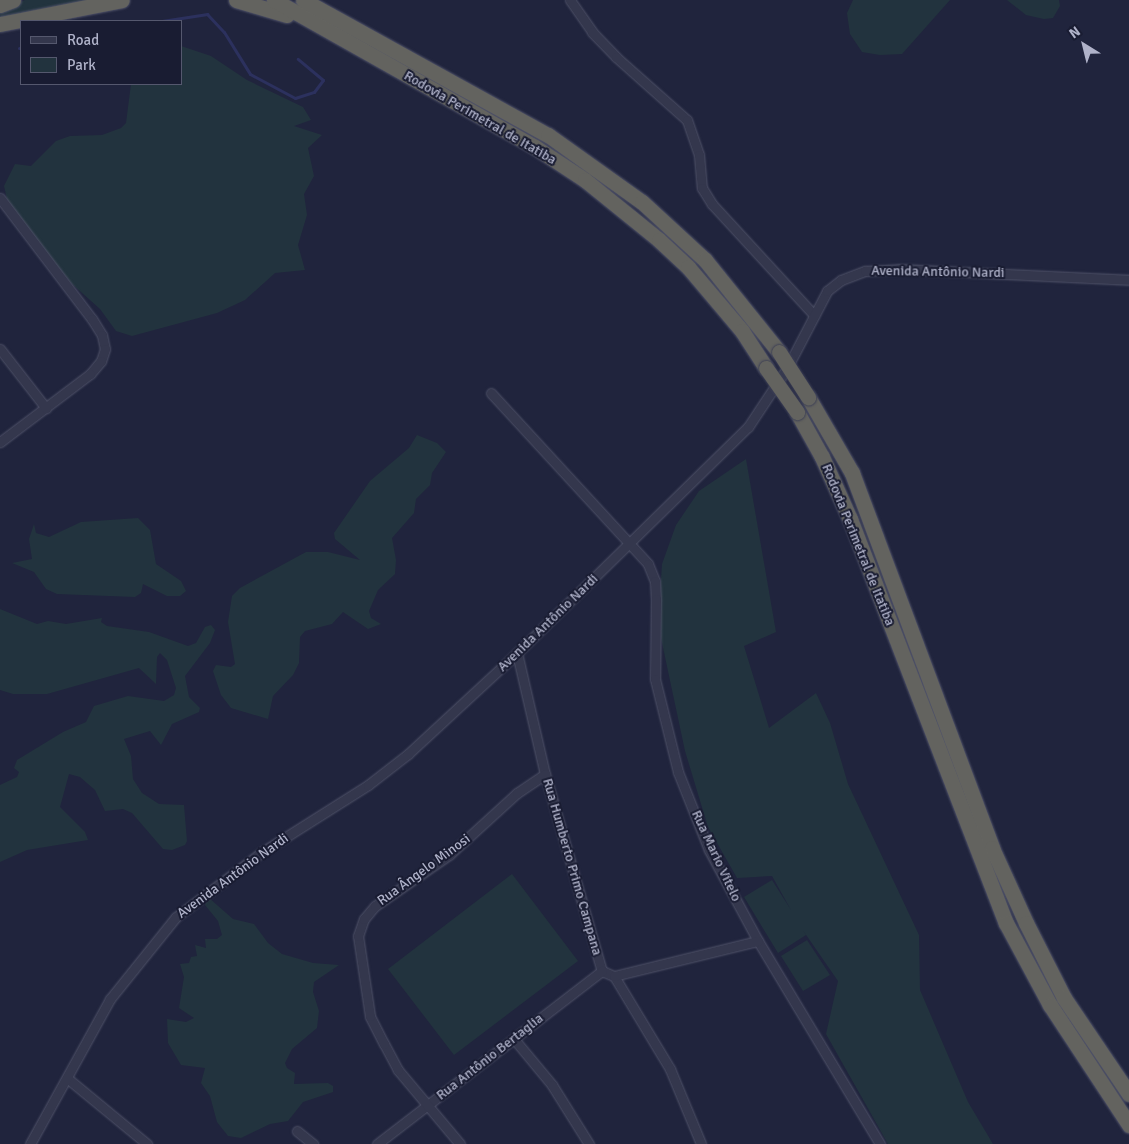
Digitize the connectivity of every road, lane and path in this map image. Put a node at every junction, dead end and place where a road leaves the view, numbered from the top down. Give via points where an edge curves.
1 (13, 0) edge
2 (122, 0) edge
3 (236, 0) edge
4 (274, 0) edge
5 (303, 0) edge
6 (570, 0) edge
7 (0, 5) edge
8 (20, 20) edge
9 (20, 20) edge
10 (310, 22) junction
11 (0, 24) edge
12 (0, 198) edge
13 (1129, 280) edge
14 (814, 315) junction
15 (0, 349) edge
16 (491, 393) dead end
17 (46, 408) junction
18 (0, 442) edge
19 (631, 543) junction
20 (517, 653) junction
21 (545, 774) junction
22 (758, 941) junction
23 (602, 971) junction
24 (614, 976) junction
25 (514, 1039) junction
26 (67, 1078) junction
27 (1129, 1094) edge
28 (429, 1104) junction
29 (1129, 1125) edge
30 (298, 1131) dead end
31 (30, 1144) edge
32 (147, 1144) edge
33 (313, 1144) edge
34 (377, 1144) edge
35 (460, 1144) edge
36 (589, 1144) edge
37 (701, 1144) edge
38 (880, 1144) edge

1 - 7 highway
2 - 9 highway
3 - 10 highway
4 - 10 highway, Rodovia Perimetral de Itatiba
5 - 27 highway, Rodovia Perimetral de Itatiba, bridge via 548,135 642,202 705,260 779,352 852,473 992,848 1026,923 1064,998
6 - 14 street via 592,32 616,57 687,120 699,155 702,188 712,204
8 - 11 highway
10 - 29 highway, Rodovia Perimetral de Itatiba, bridge via 535,147 585,180 688,267 742,331 797,412 850,519 1006,923 1050,1005
12 - 17 street via 102,335 105,349 101,361 90,374
13 - 14 street, Avenida Antônio Nardi via 899,269 865,271 841,280 827,291
14 - 19 street, Avenida Antônio Nardi via 787,368 748,427
15 - 17 street
16 - 19 street, Rua Mario Vitelo
17 - 18 street
19 - 20 street, Avenida Antônio Nardi
19 - 22 street, Rua Mario Vitelo via 648,564 654,581 655,679 678,772 710,850
20 - 21 street, Rua Humberto Primo Campana
20 - 26 street, Avenida Antônio Nardi via 388,770 262,852 176,916 110,999
21 - 23 street, Rua Humberto Primo Campana
21 - 28 street, Rua Ângelo Minosi via 517,793 449,855 375,906 364,919 358,948 370,1016 398,1070
22 - 24 street
22 - 38 street, Rua Mario Vitelo
23 - 24 street, Rua Humberto Primo Campana
23 - 25 street, Rua Antônio Bertaglia
24 - 37 street via 670,1069
25 - 28 street, Rua Antônio Bertaglia
25 - 36 street via 552,1085
26 - 31 street, Avenida Antônio Nardi
26 - 32 street
28 - 34 street, Rua Antônio Bertaglia
28 - 35 street, Rua Ângelo Minosi
30 - 33 street

